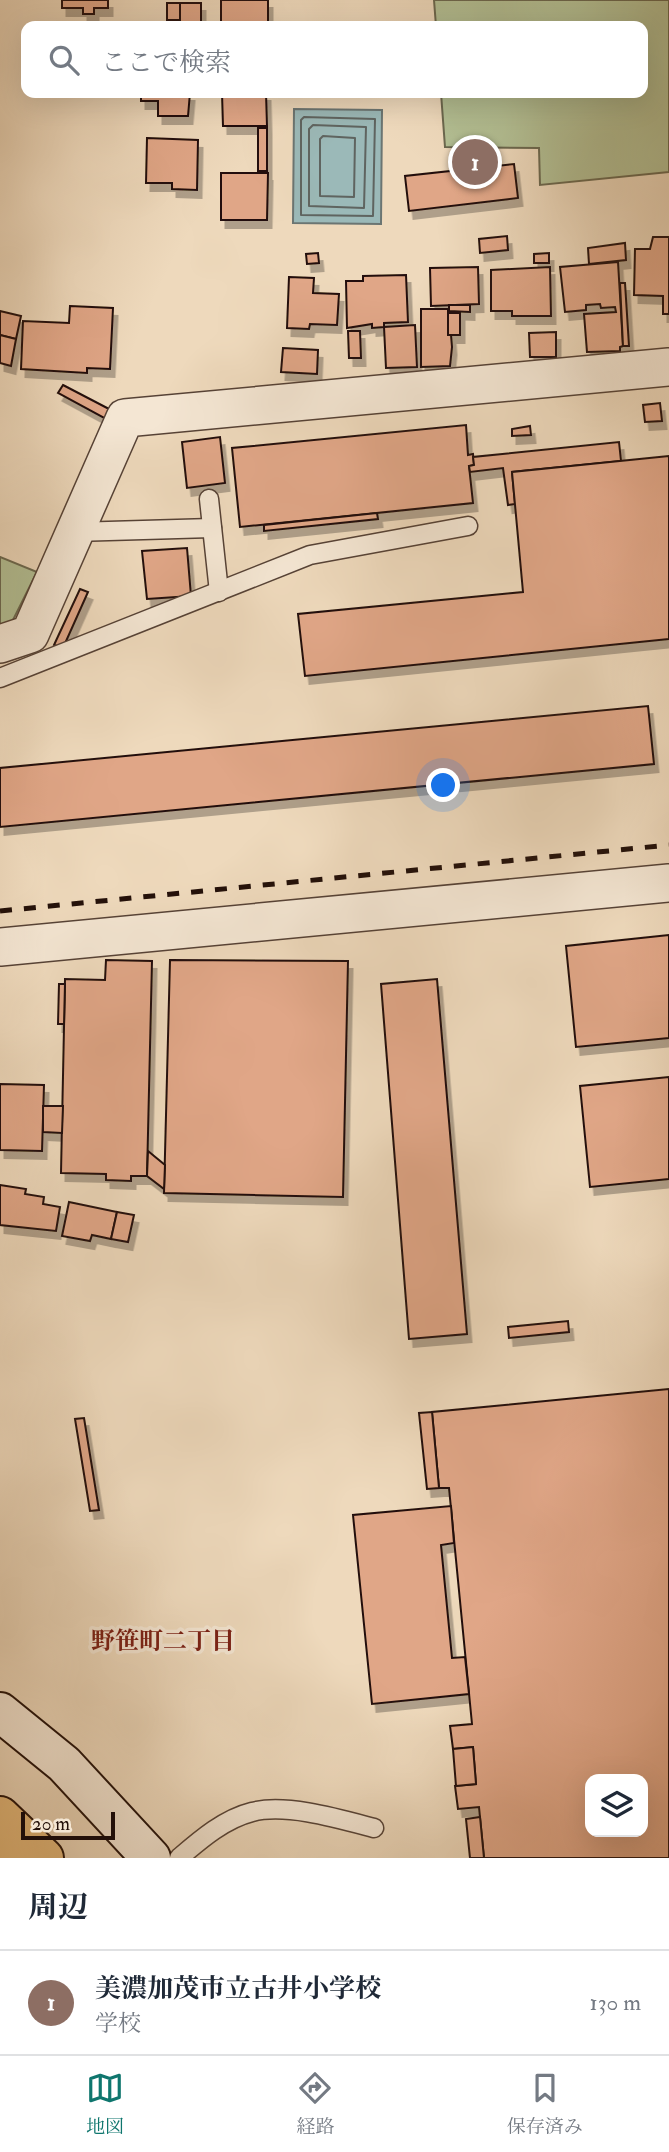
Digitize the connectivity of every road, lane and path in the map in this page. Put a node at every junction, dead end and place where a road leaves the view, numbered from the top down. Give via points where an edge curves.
1 (669, 367) edge
2 (209, 499) dead end
3 (468, 526) dead end
4 (212, 528) junction
5 (74, 532) junction
6 (219, 592) junction
7 (0, 644) edge
8 (0, 678) edge
9 (669, 883) edge
10 (0, 947) edge
11 (0, 1712) edge
12 (0, 1816) edge
13 (374, 1828) dead end
14 (44, 1858) edge
15 (151, 1858) edge
16 (179, 1858) edge

1 - 5 street via 125,418
2 - 4 lane
3 - 6 lane via 310,555
4 - 5 lane
4 - 6 lane
5 - 7 street via 30,634
6 - 8 lane
9 - 10 street
11 - 15 street via 64,1764
12 - 14 highway
13 - 16 lane via 312,1812 252,1812 212,1831

